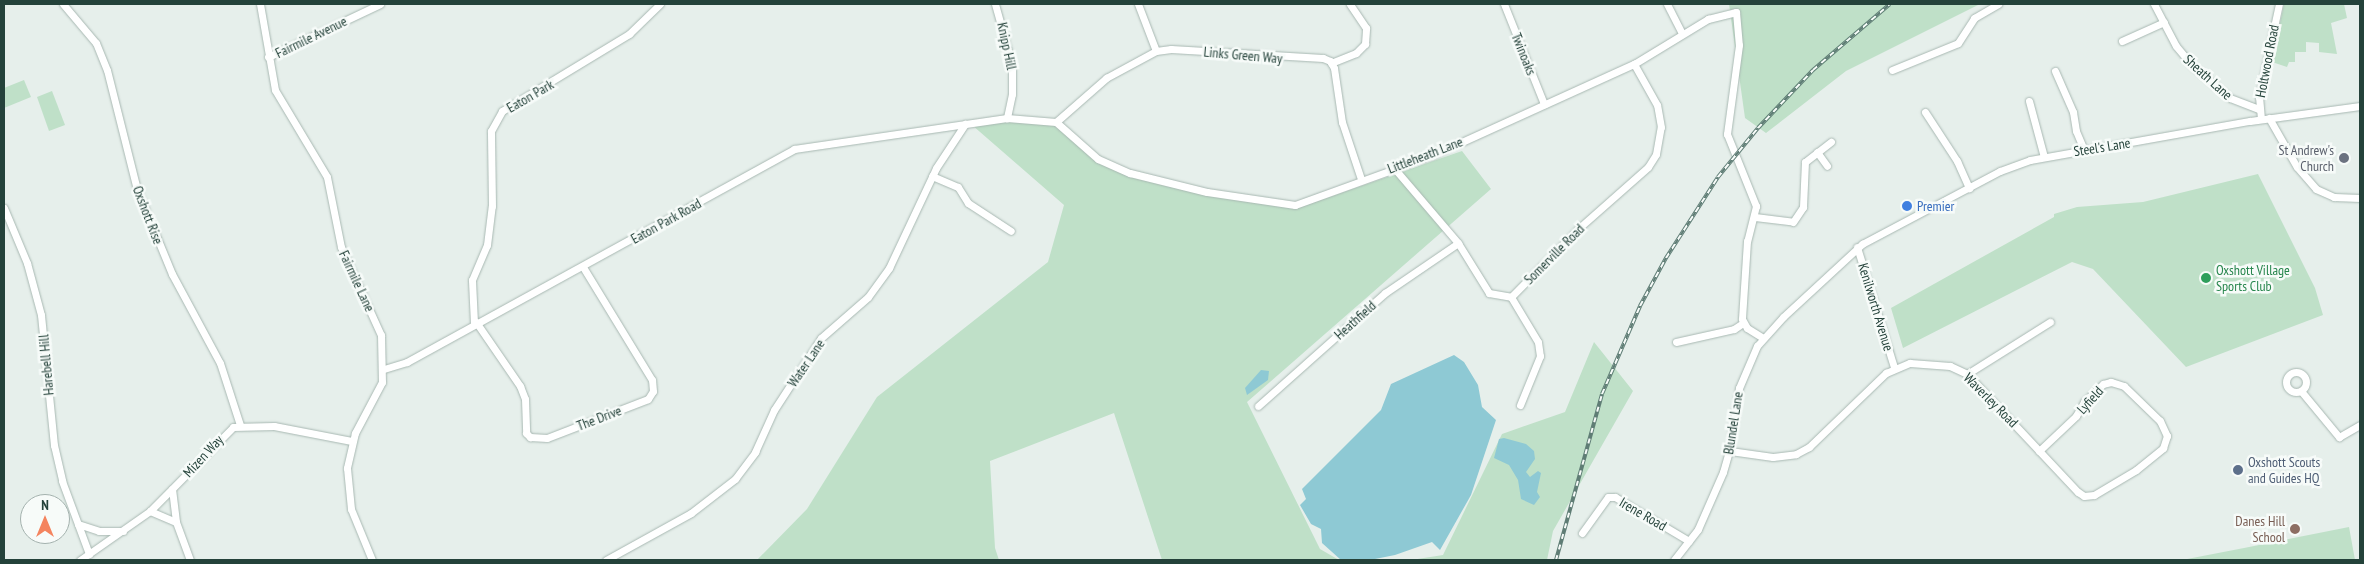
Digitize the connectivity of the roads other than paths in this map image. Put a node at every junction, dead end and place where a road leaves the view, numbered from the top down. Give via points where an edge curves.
1 (63, 4) edge
2 (260, 4) edge
3 (380, 4) edge
4 (660, 4) edge
5 (995, 4) edge
6 (1138, 4) edge
7 (1350, 4) edge
8 (1504, 4) edge
9 (1667, 4) edge
10 (1998, 4) edge
11 (2154, 4) edge
12 (2279, 4) edge
13 (2164, 22) junction
14 (1682, 33) junction
15 (2122, 41) dead end
16 (1156, 51) junction
17 (268, 57) junction
18 (1331, 63) junction
19 (1634, 64) junction
20 (1892, 70) dead end
21 (2055, 72) dead end
22 (2029, 101) dead end
23 (1544, 104) junction
24 (2360, 106) edge
25 (2259, 110) junction
26 (1924, 112) dead end
27 (1007, 118) junction
28 (2270, 118) junction
29 (2260, 119) junction
30 (1056, 122) junction
31 (965, 124) junction
32 (1831, 142) dead end
33 (2084, 150) junction
34 (1817, 152) junction
35 (2044, 157) junction
36 (1827, 166) dead end
37 (1394, 168) junction
38 (932, 176) junction
39 (1361, 179) junction
40 (1968, 188) junction
41 (2360, 198) edge
42 (4, 208) edge
43 (1755, 217) junction
44 (1011, 231) dead end
45 (1458, 243) junction
46 (1859, 246) junction
47 (583, 267) junction
48 (1511, 297) junction
49 (2050, 322) dead end
50 (475, 323) junction
51 (1743, 323) junction
52 (1763, 338) junction
53 (1676, 342) dead end
54 (1894, 367) junction
55 (384, 369) junction
56 (1967, 374) junction
57 (2301, 391) dead end
58 (1520, 405) dead end
59 (1258, 406) dead end
60 (240, 425) junction
61 (2360, 425) edge
62 (2165, 428) joint
63 (352, 441) junction
64 (1730, 450) junction
65 (2039, 451) junction
66 (172, 489) junction
67 (150, 511) junction
68 (176, 522) junction
69 (78, 524) junction
70 (123, 531) junction
71 (1582, 534) dead end
72 (1689, 541) junction
73 (89, 554) junction
74 (80, 560) edge
75 (190, 560) edge
76 (372, 560) edge
77 (606, 560) edge
78 (1674, 560) edge

1 - 60 street, Oxshott Rise via 96,43 107,70 136,189 172,274 220,363
2 - 17 street, Fairmile Lane
3 - 17 street, Fairmile Avenue
4 - 50 street, Eaton Park via 629,34 563,77 502,111 491,131 492,206 486,245 472,280
5 - 27 street, Knipp Hill via 1012,65 1012,94
6 - 16 street
7 - 18 street via 1366,28 1365,44 1356,53
8 - 23 street, Twinoaks
9 - 14 street
10 - 20 street via 1974,18 1958,43
11 - 13 street, Sheath Lane
12 - 25 street, Holtwood Road
13 - 15 street
13 - 25 street, Sheath Lane via 2182,54 2205,77 2240,105
14 - 19 street, Littleheath Lane
14 - 43 street, Littleheath Lane via 1708,19 1736,12 1739,45 1727,123 1729,142 1755,198
16 - 18 street, Links Green Way via 1171,49 1323,58
16 - 30 street, Links Green Way via 1106,78
17 - 55 street, Fairmile Lane via 278,97 327,177 337,236 381,335
18 - 39 street via 1342,122
19 - 23 street, Littleheath Lane
19 - 48 street, Somerville Road via 1657,105 1661,127 1656,154 1648,167 1579,228
21 - 33 street via 2073,112
22 - 35 street
23 - 37 street, Littleheath Lane via 1433,155
24 - 28 street, Steel's Lane
25 - 29 street, Holtwood Road
26 - 40 street via 1957,160
27 - 30 street
27 - 31 street
28 - 29 street, Steel's Lane
28 - 41 street via 2297,167 2316,189 2334,196
29 - 33 street, Steel's Lane
30 - 39 street, Littleheath Lane via 1098,158 1130,173 1206,192 1295,205
31 - 38 street, Water Lane
31 - 47 street, Eaton Park Road via 786,152
32 - 34 street
33 - 35 street, Steel's Lane
34 - 36 street
34 - 43 street via 1804,166 1803,207 1793,222
35 - 40 street, Steel's Lane via 2013,165
37 - 39 street, Littleheath Lane
37 - 45 street
38 - 44 street via 958,186 968,203
38 - 77 street, Water Lane via 889,268 868,297 821,338 774,410 755,452 735,478 691,513
40 - 46 street, Steel's Lane
42 - 69 street, Harebell Hill via 27,263 41,315 54,445
43 - 51 street via 1745,260
45 - 48 street via 1489,293
45 - 59 street, Heathfield via 1385,293
46 - 52 street, Blundel Lane
46 - 54 street, Kenilworth Avenue
47 - 50 street, Eaton Park Road
47 - 50 street, The Drive via 652,380 653,391 648,399 546,438 530,437 526,433 525,399 520,386
48 - 58 street via 1538,342 1540,356
49 - 56 street
50 - 55 street, Eaton Park Road via 398,367
51 - 52 street
51 - 53 street via 1734,329
52 - 64 street, Blundel Lane via 1749,360 1739,388
54 - 56 street, Waverley Road via 1935,363
54 - 64 street via 1809,447 1796,454 1773,457
55 - 63 street, Fairmile Lane via 379,391
56 - 65 street, Waverley Road
57 - 61 street via 2339,437
60 - 63 street via 274,426
60 - 66 street, Mizen Way via 222,435
62 - 65 street, Lyfield via 2124,386 2111,382 2103,384 2084,402 2076,416
62 - 65 street, Waverley Road via 2164,448 2136,470 2094,495 2084,496 2078,492
63 - 76 street, Fairmile Lane via 348,468 350,509
64 - 72 street, Blundel Lane via 1711,503
66 - 67 street, Mizen Way
66 - 68 street
67 - 68 street
67 - 70 street, Mizen Way
68 - 75 street
69 - 70 street via 99,532
69 - 73 street, Harebell Hill
70 - 73 street, Mizen Way
71 - 72 street, Irene Road via 1608,497 1615,497
72 - 78 street, Blundel Lane
73 - 74 street, Mizen Way

